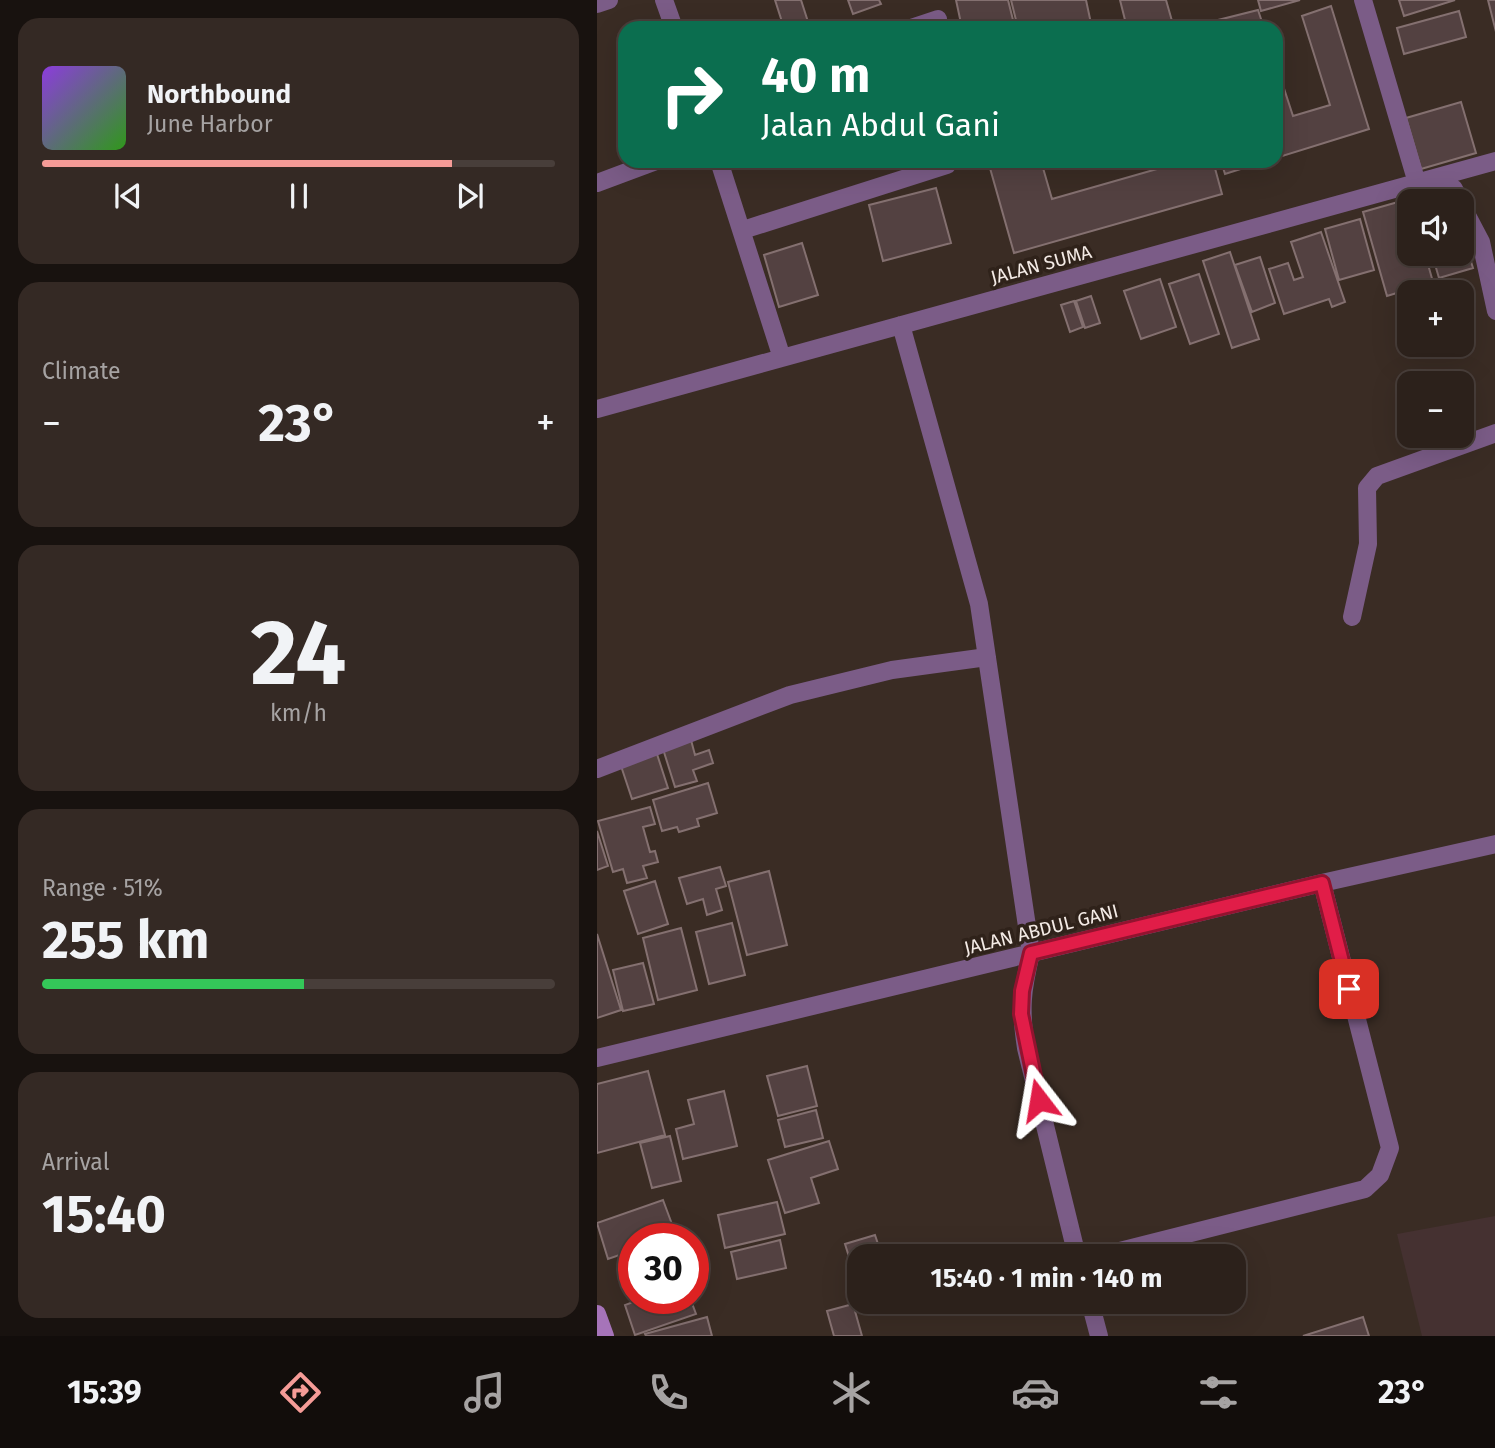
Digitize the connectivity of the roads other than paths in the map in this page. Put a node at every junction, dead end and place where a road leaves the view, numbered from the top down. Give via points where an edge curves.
1 (609, 0) edge
2 (664, 0) edge
3 (1363, 0) edge
4 (597, 4) edge
5 (938, 19) dead end
6 (672, 21) edge
7 (932, 21) edge
8 (1495, 161) edge
9 (637, 168) edge
10 (721, 168) edge
11 (938, 168) edge
12 (597, 183) edge
13 (1417, 183) junction
14 (1454, 189) edge
15 (1474, 228) edge
16 (743, 230) junction
17 (1495, 311) edge
18 (901, 325) junction
19 (782, 358) junction
20 (597, 409) edge
21 (1495, 433) edge
22 (1352, 617) dead end
23 (987, 657) junction
24 (597, 769) edge
25 (1495, 844) edge
26 (1322, 883) junction
27 (1031, 953) junction
28 (597, 1058) edge
29 (1074, 1244) edge
30 (1147, 1244) edge
31 (597, 1314) edge
32 (1093, 1314) edge
33 (601, 1333) edge
34 (1099, 1336) edge

1 - 4 street
2 - 6 street
3 - 13 street
5 - 7 street
8 - 13 street, JALAN SUMA
9 - 12 street
10 - 16 street
11 - 16 street
13 - 14 street
13 - 18 street, JALAN SUMA
15 - 17 street
16 - 19 street
18 - 19 street, JALAN SUMA
18 - 23 street via 979,604
19 - 20 street, JALAN SUMA
21 - 22 street via 1371,480 1367,488 1368,544
23 - 24 street via 892,670 790,695
23 - 27 street
25 - 26 street, JALAN ABDUL GANI
26 - 27 street, JALAN ABDUL GANI
26 - 30 street via 1390,1148 1380,1175 1365,1189
27 - 28 street, JALAN ABDUL GANI
27 - 29 street via 1022,991 1026,1048
31 - 33 street
32 - 34 street

